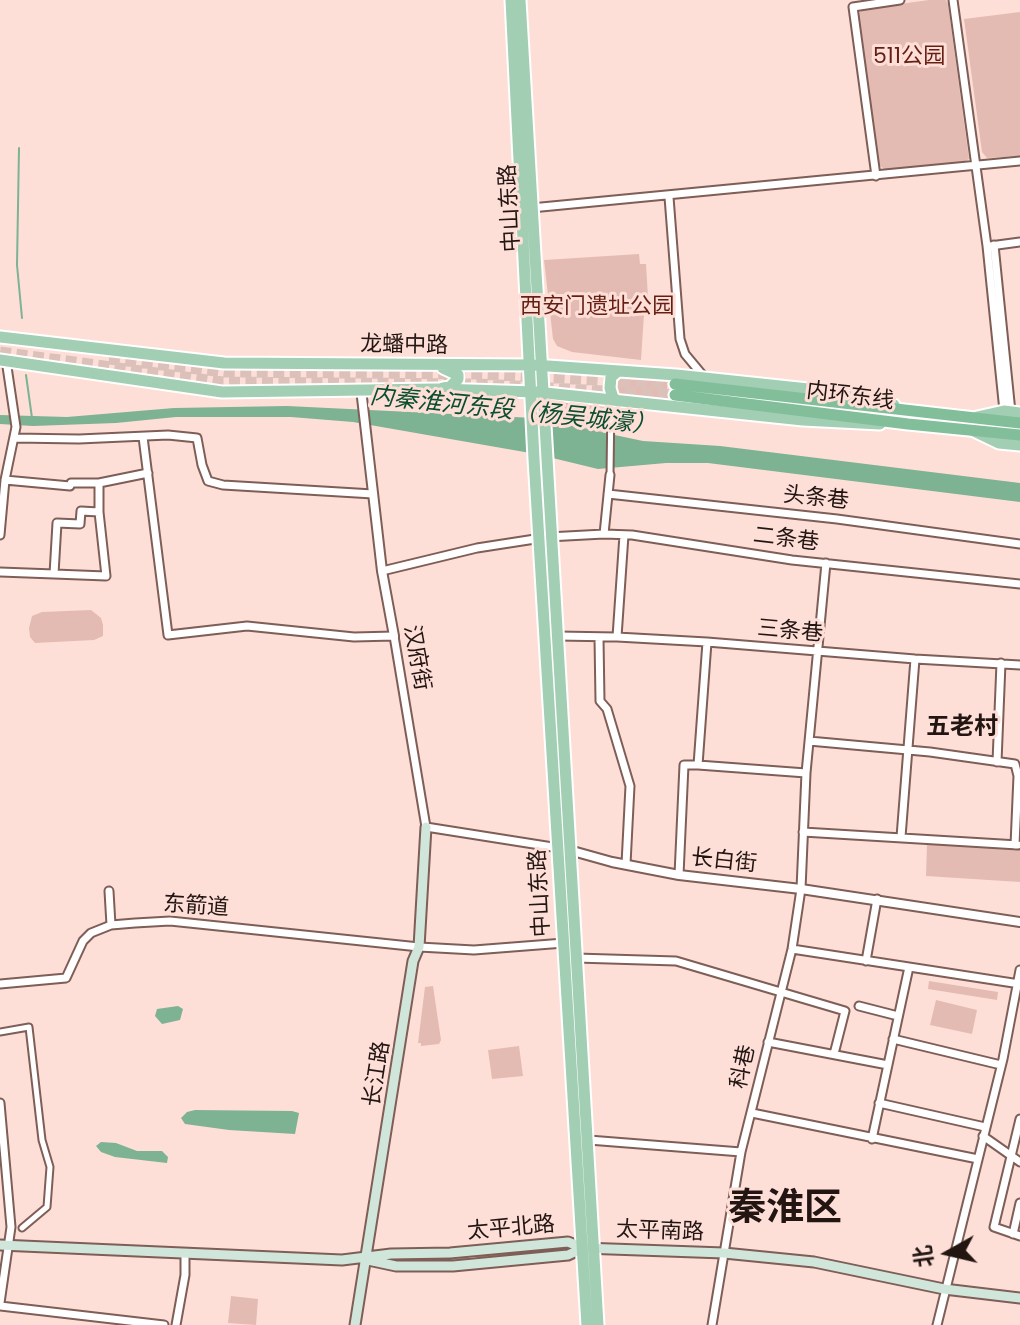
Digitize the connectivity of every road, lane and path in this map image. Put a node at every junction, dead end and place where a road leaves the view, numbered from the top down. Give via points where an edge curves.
1 (511, 0) edge
2 (520, 0) edge
3 (900, 0) edge
4 (953, 0) edge
5 (1020, 161) edge
6 (977, 166) junction
7 (876, 176) junction
8 (669, 197) junction
9 (531, 208) junction
10 (1020, 242) edge
11 (991, 246) junction
12 (0, 337) edge
13 (3, 360) edge
14 (535, 365) junction
15 (437, 366) junction
16 (618, 371) junction
17 (705, 378) junction
18 (361, 389) junction
19 (438, 389) junction
20 (536, 393) junction
21 (614, 401) junction
22 (922, 412) junction
23 (1011, 412) edge
24 (1020, 423) edge
25 (908, 424) junction
26 (971, 424) junction
27 (1020, 435) edge
28 (143, 437) junction
29 (15, 438) junction
30 (1020, 445) edge
31 (148, 473) junction
32 (610, 475) joint
33 (5, 480) junction
34 (99, 483) junction
35 (373, 494) junction
36 (608, 494) junction
37 (99, 512) junction
38 (604, 534) junction
39 (0, 535) edge
40 (624, 535) junction
41 (546, 538) junction
42 (1020, 544) edge
43 (826, 563) junction
44 (382, 571) junction
45 (0, 572) edge
46 (54, 574) junction
47 (1020, 584) edge
48 (394, 636) junction
49 (557, 636) junction
50 (617, 637) junction
51 (599, 638) junction
52 (707, 642) junction
53 (817, 652) junction
54 (915, 659) junction
55 (1001, 663) junction
56 (1020, 665) edge
57 (809, 741) junction
58 (907, 750) junction
59 (997, 762) junction
60 (698, 765) junction
61 (806, 773) junction
62 (1018, 813) edge
63 (426, 827) junction
64 (803, 832) junction
65 (901, 837) junction
66 (1018, 845) edge
67 (564, 849) junction
68 (626, 864) junction
69 (679, 875) junction
70 (801, 889) junction
71 (109, 891) dead end
72 (877, 899) junction
73 (1020, 922) edge
74 (111, 925) junction
75 (564, 943) junction
76 (419, 947) junction
77 (792, 949) junction
78 (576, 958) junction
79 (866, 961) junction
80 (909, 967) junction
81 (1020, 970) edge
82 (0, 984) edge
83 (1019, 984) edge
84 (780, 993) junction
85 (859, 1006) dead end
86 (898, 1016) junction
87 (0, 1032) edge
88 (893, 1039) junction
89 (768, 1042) junction
90 (834, 1054) junction
91 (888, 1065) junction
92 (1001, 1065) junction
93 (0, 1103) edge
94 (879, 1103) junction
95 (752, 1113) junction
96 (1020, 1119) edge
97 (985, 1127) junction
98 (983, 1136) junction
99 (581, 1139) junction
100 (872, 1139) junction
101 (741, 1152) junction
102 (1010, 1156) junction
103 (978, 1159) junction
104 (1020, 1162) edge
105 (1020, 1203) edge
106 (22, 1228) dead end
107 (1017, 1235) edge
108 (5, 1246) edge
109 (588, 1248) junction
110 (724, 1253) junction
111 (185, 1254) junction
112 (364, 1259) junction
113 (944, 1289) junction
114 (1020, 1298) edge
115 (0, 1305) edge
116 (75, 1313) junction
117 (74, 1325) edge
118 (164, 1325) edge
119 (176, 1325) edge
120 (355, 1325) edge
121 (587, 1325) edge
122 (598, 1325) edge
123 (712, 1325) edge
124 (937, 1325) edge

1 - 14 main road, 中山东路
2 - 9 main road, 中山东路
3 - 7 street via 853,7
4 - 6 street
5 - 6 street
6 - 7 street
6 - 11 street
7 - 8 street
8 - 9 street
8 - 17 street via 680,339
9 - 14 main road, 中山东路
10 - 11 street
11 - 23 street
12 - 15 main road, 龙蟠中路 via 224,363
13 - 18 main road, 龙蟠中路 via 222,392
13 - 29 street via 14,401
14 - 15 main road, 龙蟠中路
14 - 16 main road, 龙蟠中路
14 - 20 main road, 中山东路
15 - 19 main road via 458,375 450,387
16 - 17 main road, 龙蟠中路
16 - 21 main road via 611,377
17 - 22 main road, 龙蟠中路 via 808,389
18 - 19 main road, 龙蟠中路
18 - 35 street, 汉府街
19 - 20 main road, 龙蟠中路
20 - 21 main road, 龙蟠中路
20 - 41 main road, 中山东路
21 - 25 main road, 龙蟠中路 via 803,420
21 - 32 street
22 - 25 highway, 内环东线 via 675,390
22 - 26 highway, 内环东线
23 - 26 main road
24 - 26 highway, 内环东线
25 - 26 highway, 内环东线
26 - 27 highway, 内环东线
26 - 30 main road via 999,443
28 - 29 street
28 - 31 street
28 - 35 street via 197,438 208,481 223,485
29 - 33 street
31 - 34 street
31 - 48 street via 168,635 247,626
32 - 36 street
33 - 34 street
33 - 39 street
34 - 37 street
35 - 44 street, 汉府街
36 - 38 street
36 - 42 street, 头条巷
37 - 46 street via 81,511 80,524 57,523
37 - 46 street via 106,576
38 - 40 street, 二条巷
38 - 41 street, 二条巷
40 - 43 street, 二条巷
40 - 50 street
41 - 44 street, 二条巷
41 - 49 main road, 中山东路
41 - 67 main road, 中山东路
43 - 47 street, 二条巷
43 - 53 street, 科巷
44 - 48 street, 汉府街
45 - 46 street
48 - 63 street, 汉府街
49 - 51 street, 三条巷
49 - 67 main road, 中山东路
50 - 51 street, 三条巷
50 - 52 street, 三条巷
51 - 68 street via 600,701 630,786
52 - 53 street, 三条巷
52 - 60 street
53 - 54 street, 三条巷
53 - 57 street, 科巷
54 - 55 street, 三条巷
54 - 58 street
55 - 56 street, 三条巷
55 - 59 street
57 - 58 street
57 - 61 street, 科巷
58 - 59 street
58 - 65 street
59 - 62 street via 1015,764
60 - 61 street
60 - 69 street via 684,765
61 - 64 street, 科巷
62 - 66 street
63 - 67 street, 长白街
63 - 76 main road, 长江路
64 - 65 street
64 - 70 street, 科巷
65 - 66 street
67 - 68 street, 长白街
67 - 75 main road, 中山东路
67 - 78 main road, 中山东路
68 - 69 street, 长白街
69 - 70 street, 长白街
70 - 72 street, 长白街
70 - 77 street, 科巷
71 - 74 street
72 - 73 street, 长白街
72 - 79 street
74 - 76 street, 东箭道 via 170,921
74 - 82 street via 83,941 66,978
75 - 76 street, 东箭道 via 474,950
75 - 99 main road, 中山东路
76 - 112 main road, 长江路
77 - 79 street
77 - 84 street, 科巷
78 - 84 street via 676,961
78 - 99 main road, 中山东路
79 - 80 street
80 - 83 street
80 - 86 street
81 - 83 street
83 - 92 street
84 - 89 street, 科巷
84 - 90 street via 845,1011
85 - 86 street
86 - 88 street
87 - 106 street via 29,1027 50,1167 47,1207
88 - 91 street
88 - 92 street
89 - 90 street
89 - 95 street, 科巷
90 - 91 street
91 - 94 street
92 - 97 street
93 - 108 street via 8,1169
94 - 97 street
94 - 100 street
95 - 100 street
95 - 101 street, 科巷
96 - 102 street
97 - 98 street
98 - 102 street
98 - 103 street
99 - 101 street
99 - 109 main road, 中山东路
100 - 103 street
101 - 110 street, 科巷
102 - 104 street
102 - 107 street via 994,1227
103 - 113 street
105 - 107 street
108 - 111 main road, 太平北路
108 - 115 street
109 - 110 main road, 太平南路
109 - 112 main road, 太平北路 via 568,1242
109 - 121 main road, 中山东路
109 - 122 main road, 中山东路
110 - 113 main road, 太平南路 via 814,1262
110 - 123 street, 科巷
111 - 112 main road, 太平北路
111 - 119 street
112 - 120 main road, 长江路
113 - 114 main road, 太平南路
113 - 124 street
115 - 116 street
116 - 117 street
116 - 118 street

